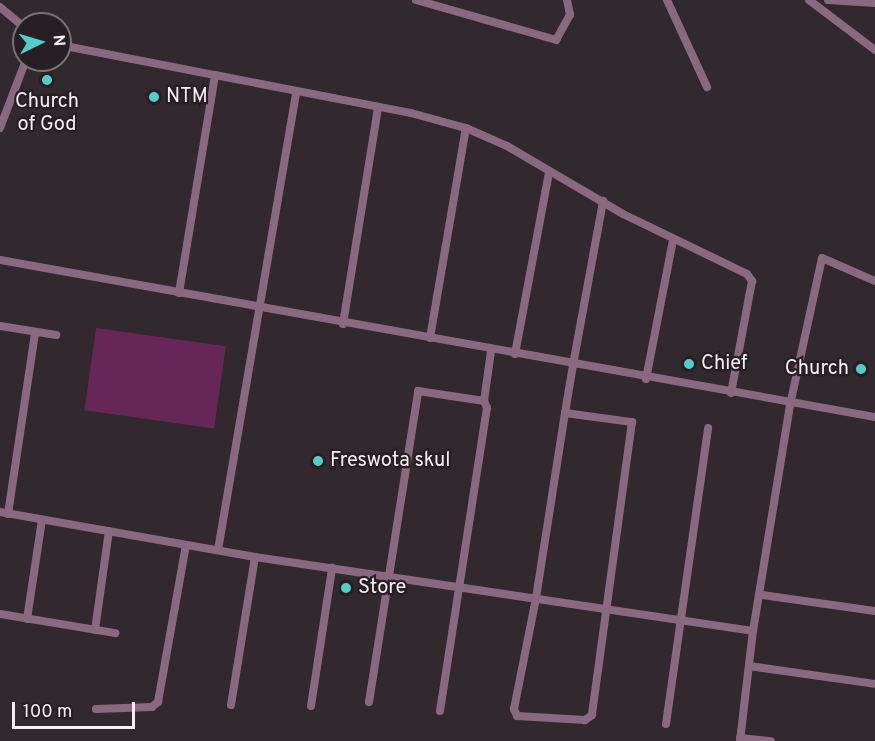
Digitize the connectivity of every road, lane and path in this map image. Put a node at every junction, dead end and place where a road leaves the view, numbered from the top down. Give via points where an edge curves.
1 (416, 0) edge
2 (567, 0) edge
3 (667, 0) edge
4 (809, 0) edge
5 (828, 0) edge
6 (875, 3) edge
7 (0, 8) edge
8 (12, 18) edge
9 (72, 47) edge
10 (875, 50) edge
11 (21, 72) edge
12 (214, 75) junction
13 (707, 87) dead end
14 (296, 93) junction
15 (378, 107) junction
16 (0, 128) edge
17 (466, 128) junction
18 (549, 172) junction
19 (603, 201) junction
20 (673, 240) junction
21 (0, 260) edge
22 (875, 281) edge
23 (179, 293) junction
24 (261, 308) junction
25 (343, 324) junction
26 (0, 326) edge
27 (35, 333) junction
28 (56, 335) dead end
29 (430, 338) junction
30 (490, 351) junction
31 (515, 354) junction
32 (573, 365) junction
33 (646, 379) junction
34 (731, 393) junction
35 (484, 401) junction
36 (790, 405) junction
37 (565, 413) junction
38 (875, 417) edge
39 (708, 428) dead end
40 (4, 513) edge
41 (42, 520) junction
42 (109, 531) junction
43 (186, 545) junction
44 (218, 550) junction
45 (255, 557) junction
46 (332, 568) junction
47 (391, 577) junction
48 (460, 587) junction
49 (762, 595) junction
50 (536, 598) junction
51 (607, 608) junction
52 (875, 611) edge
53 (0, 614) edge
54 (27, 619) junction
55 (681, 620) junction
56 (95, 630) junction
57 (753, 631) junction
58 (115, 633) dead end
59 (749, 666) junction
60 (875, 684) edge
61 (369, 702) dead end
62 (231, 705) dead end
63 (311, 706) dead end
64 (96, 710) dead end
65 (440, 711) dead end
66 (666, 724) dead end
67 (740, 739) edge
68 (771, 741) edge

1 - 2 street via 556,40 570,15
3 - 13 street
4 - 10 street
5 - 6 street
7 - 8 street
9 - 12 street
11 - 16 street
12 - 14 street
12 - 23 street
14 - 15 street
14 - 24 street
15 - 17 street
15 - 25 street
17 - 18 street
17 - 29 street
18 - 19 street
18 - 31 street
19 - 20 street
19 - 32 street
20 - 33 street
20 - 34 street via 751,276
21 - 23 street
22 - 36 street via 822,258
23 - 24 street
24 - 25 street
24 - 44 street
25 - 29 street
26 - 27 street
27 - 28 street
27 - 40 street
29 - 30 street
30 - 31 street
30 - 35 street
31 - 32 street
32 - 33 street
32 - 37 street
33 - 34 street
34 - 36 street
35 - 47 street via 418,391
35 - 48 street via 487,408
36 - 38 street
36 - 49 street
37 - 50 street
37 - 51 street via 632,422
39 - 55 street
40 - 41 street
41 - 42 street
41 - 54 street
42 - 43 street
42 - 56 street
43 - 44 street
43 - 64 street via 158,702 152,707
44 - 45 street
45 - 46 street
45 - 62 street
46 - 47 street
46 - 63 street
47 - 48 street
47 - 61 street
48 - 50 street
48 - 65 street
49 - 52 street
49 - 57 street
50 - 51 street
50 - 51 street via 514,709 517,716 590,718
51 - 55 street
53 - 54 street
54 - 56 street
55 - 57 street
55 - 66 street
56 - 58 street
57 - 59 street
59 - 60 street
59 - 67 street
67 - 68 street

